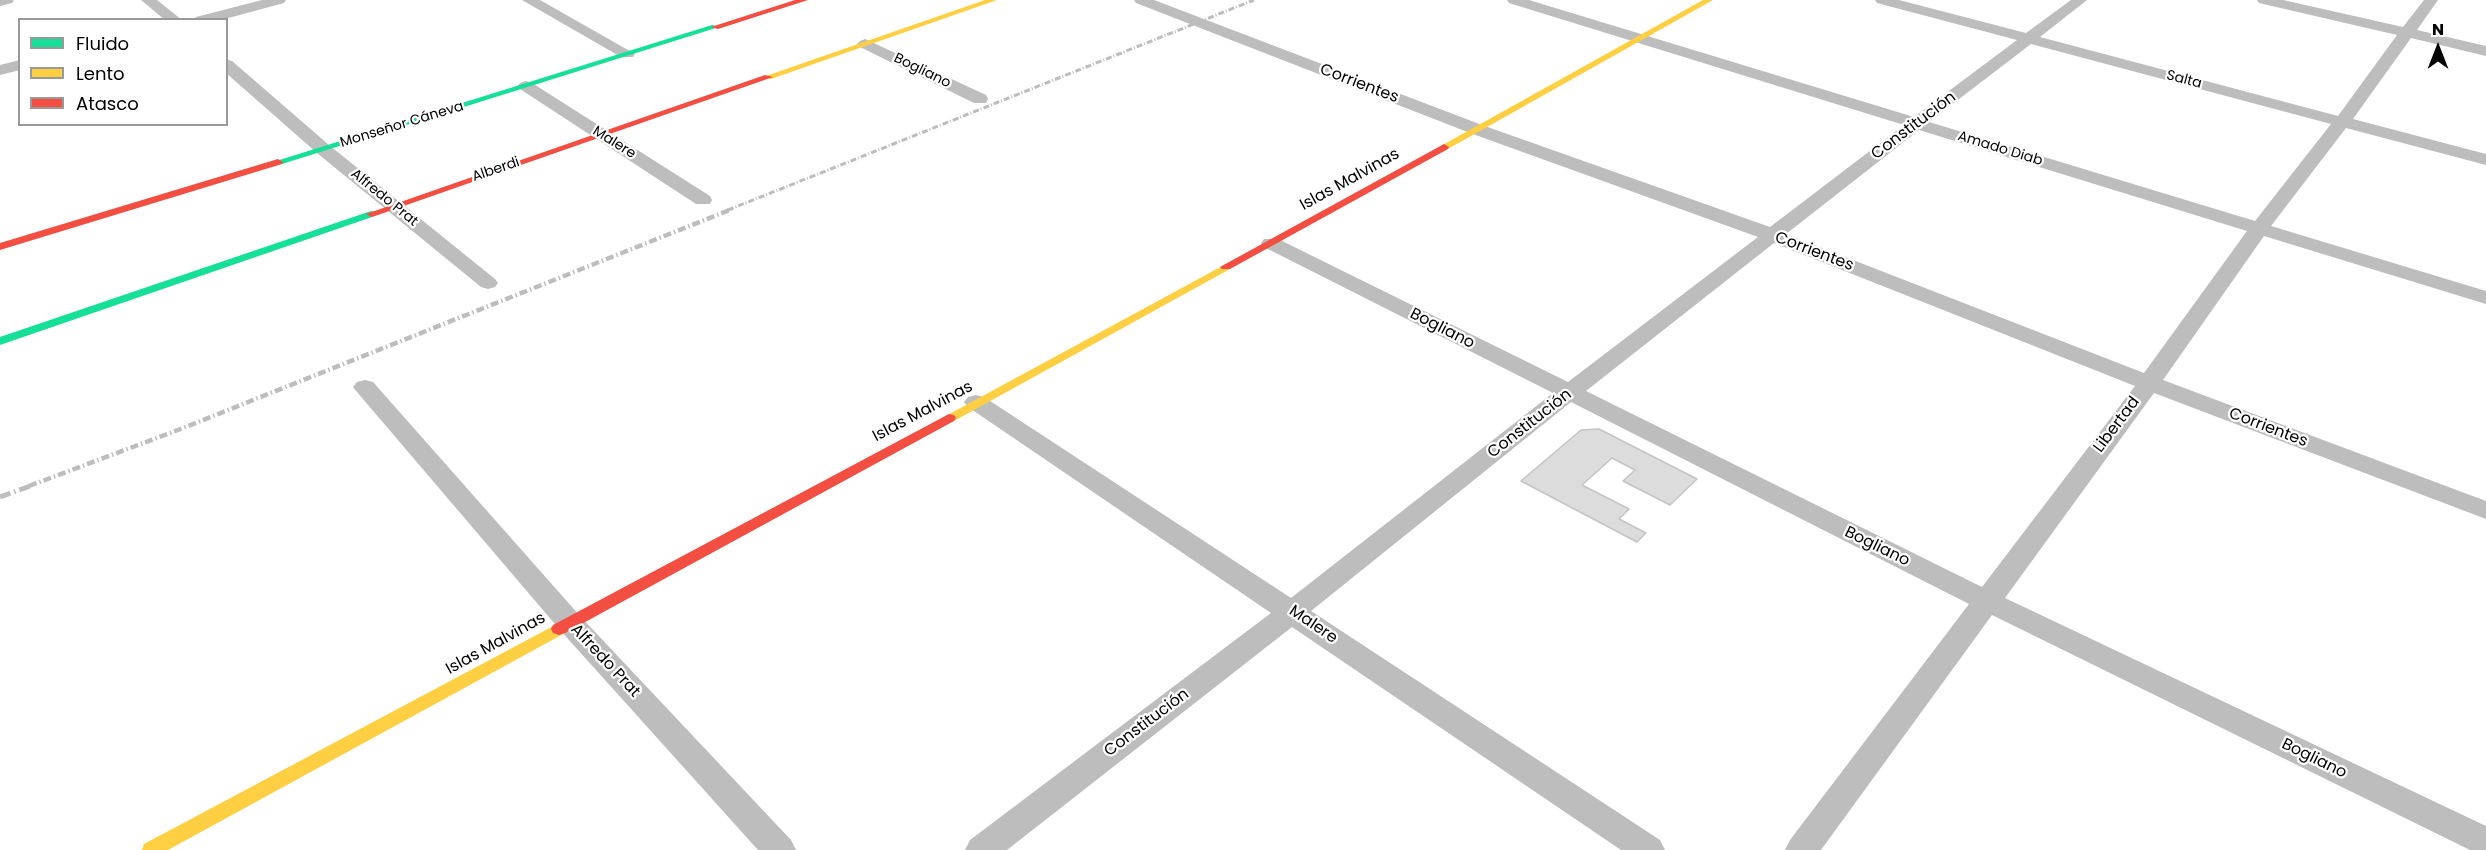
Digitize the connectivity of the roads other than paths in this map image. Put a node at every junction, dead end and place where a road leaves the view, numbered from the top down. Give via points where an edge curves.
1 (7, 0) edge
2 (148, 0) edge
3 (279, 0) edge
4 (528, 0) edge
5 (804, 0) edge
6 (993, 0) edge
7 (1141, 0) edge
8 (1514, 0) edge
9 (1709, 0) edge
10 (1882, 0) edge
11 (2080, 0) edge
12 (2264, 0) edge
13 (2431, 0) edge
14 (0, 2) edge
15 (172, 18) edge
16 (209, 18) edge
17 (2409, 33) junction
18 (1639, 39) junction
19 (2029, 40) junction
20 (865, 44) junction
21 (2486, 51) edge
22 (627, 54) junction
23 (18, 65) edge
24 (228, 66) edge
25 (0, 69) edge
26 (526, 86) junction
27 (980, 99) dead end
28 (2342, 122) junction
29 (1917, 123) junction
30 (1476, 129) junction
31 (600, 135) junction
32 (323, 149) junction
33 (2486, 160) edge
34 (703, 200) dead end
35 (392, 204) junction
36 (2259, 229) junction
37 (1772, 235) junction
38 (1271, 243) junction
39 (0, 247) edge
40 (488, 283) dead end
41 (2486, 298) edge
42 (0, 341) edge
43 (2149, 383) junction
44 (365, 387) dead end
45 (1568, 393) junction
46 (976, 402) junction
47 (2486, 510) edge
48 (1987, 601) junction
49 (1293, 611) junction
50 (570, 623) junction
51 (2486, 842) edge
52 (151, 850) edge
53 (779, 850) edge
54 (982, 850) edge
55 (1648, 850) edge
56 (1802, 850) edge

1 - 14 street
2 - 15 street
3 - 16 street
4 - 22 street
5 - 22 street, Monseñor Cáneva
6 - 20 street, Alberdi
7 - 30 street, Corrientes
8 - 18 street, Amado Diab
9 - 18 street, Islas Malvinas
10 - 19 street, Salta
11 - 19 street, Constitución
12 - 17 street
13 - 17 street, Libertad
17 - 21 street
17 - 28 street, Libertad
18 - 29 street, Amado Diab
18 - 30 street, Islas Malvinas
19 - 28 street, Salta
19 - 29 street, Constitución
20 - 27 street, Bogliano
20 - 31 street, Alberdi
22 - 26 street, Monseñor Cáneva
23 - 25 street
24 - 32 street, Alfredo Prat
26 - 31 street, Malere
26 - 32 street, Monseñor Cáneva
28 - 33 street, Salta
28 - 36 street, Libertad
29 - 36 street, Amado Diab
29 - 37 street, Constitución
30 - 37 street, Corrientes
30 - 38 street, Islas Malvinas
31 - 34 street, Malere
31 - 35 street, Alberdi
32 - 35 street, Alfredo Prat
32 - 39 street, Monseñor Cáneva
35 - 40 street, Alfredo Prat
35 - 42 street, Alberdi
36 - 41 street, Amado Diab
36 - 43 street, Libertad
37 - 43 street, Corrientes
37 - 45 street, Constitución
38 - 45 street, Bogliano
38 - 46 street, Islas Malvinas
43 - 47 street, Corrientes
43 - 48 street, Libertad
44 - 50 street, Alfredo Prat
45 - 48 street, Bogliano
45 - 49 street, Constitución
46 - 49 street, Malere
46 - 50 street, Islas Malvinas
48 - 51 street, Bogliano
48 - 56 street, Libertad
49 - 54 street, Constitución
49 - 55 street, Malere
50 - 52 street, Islas Malvinas
50 - 53 street, Alfredo Prat

